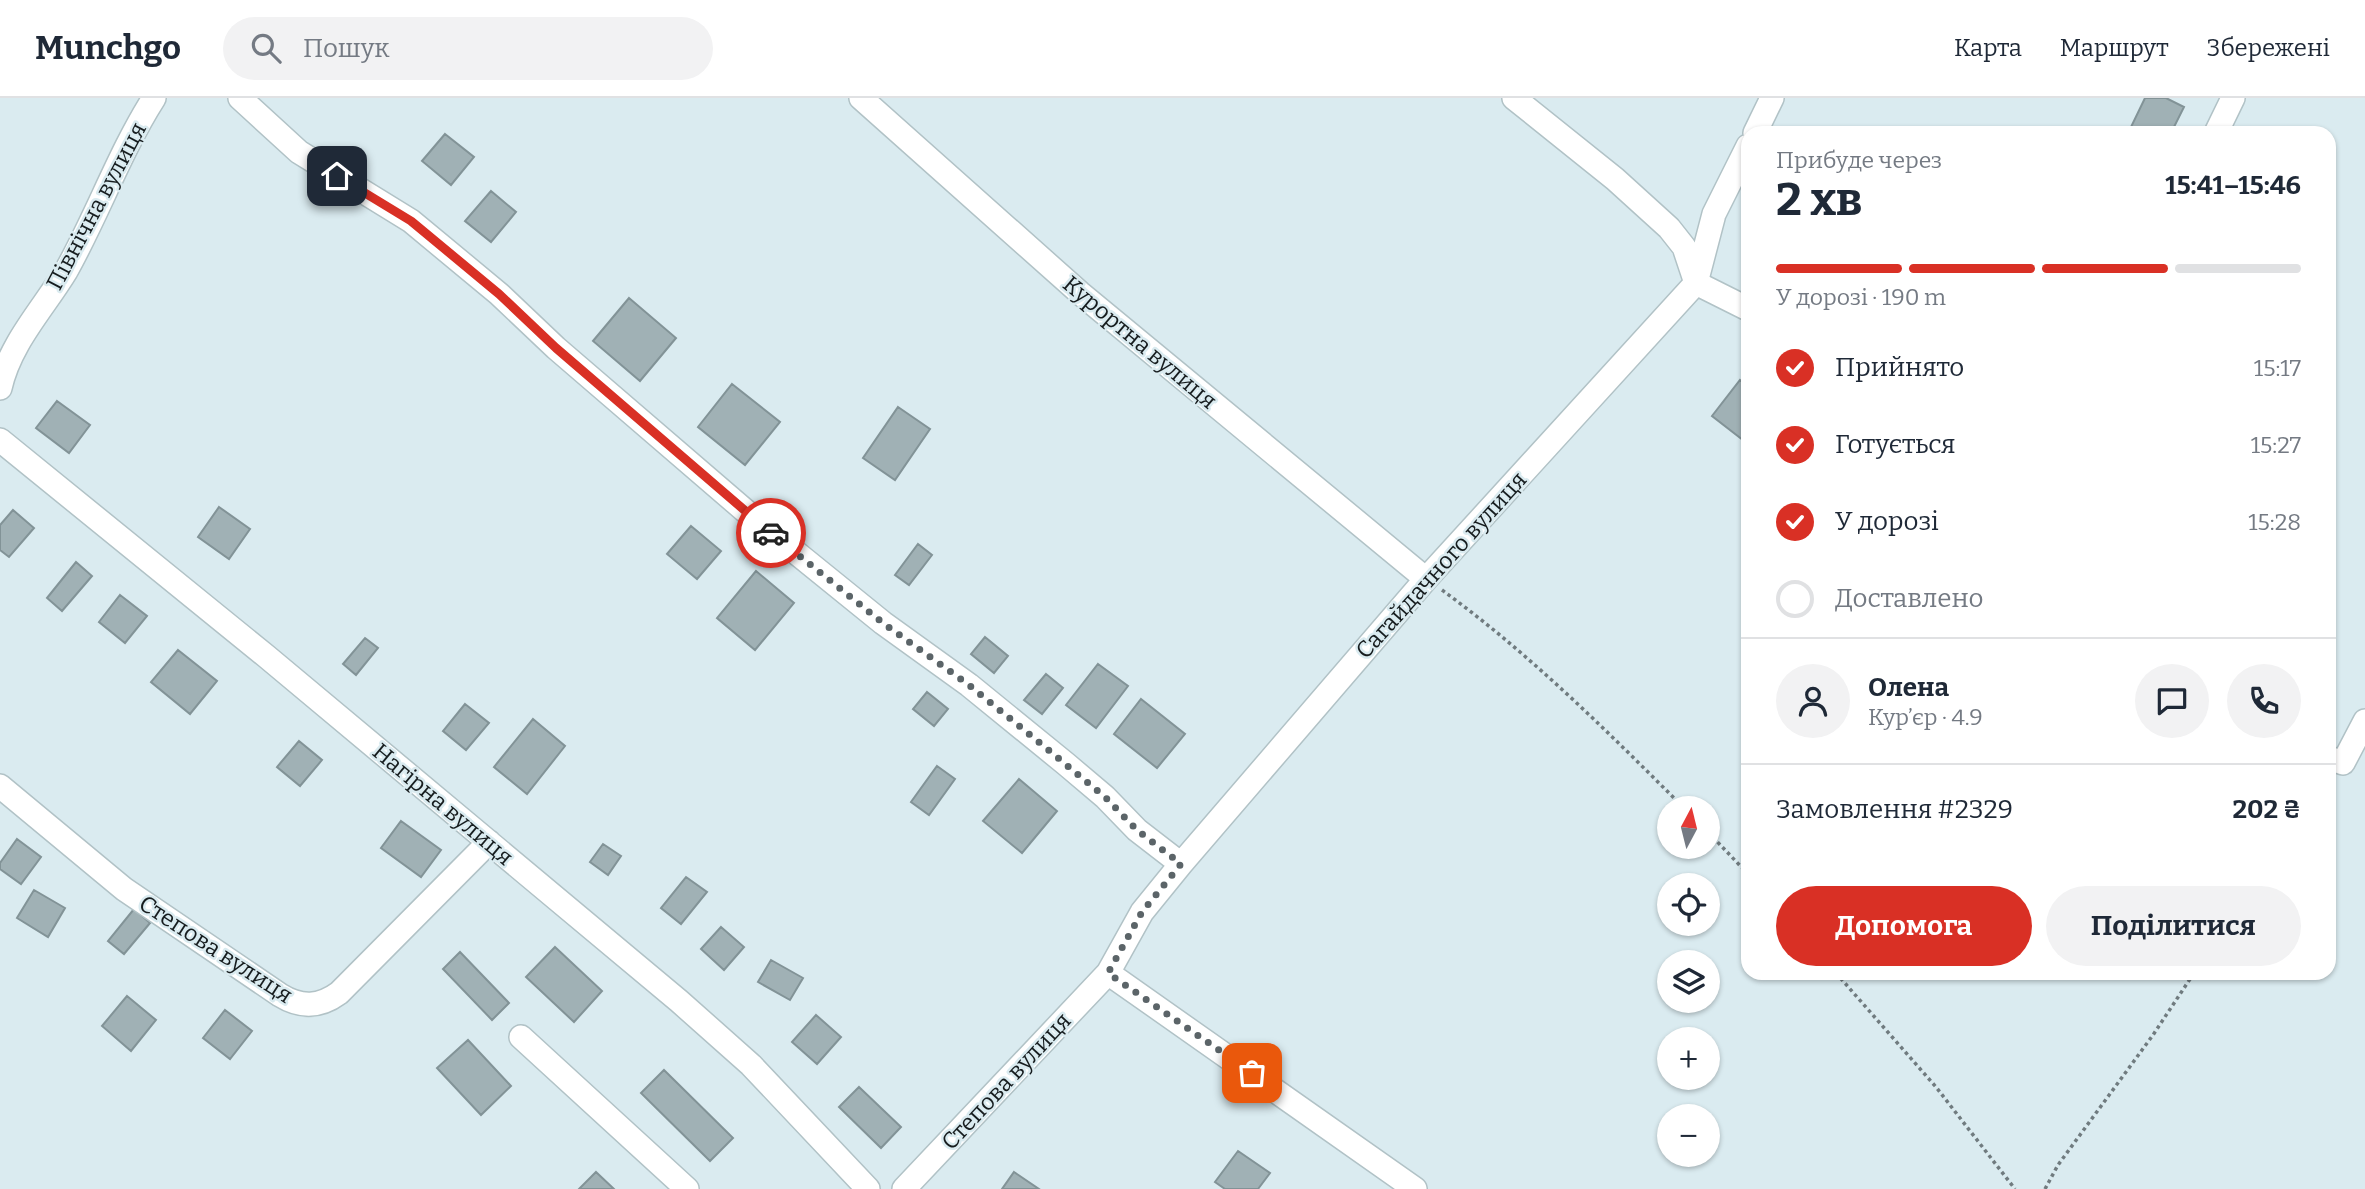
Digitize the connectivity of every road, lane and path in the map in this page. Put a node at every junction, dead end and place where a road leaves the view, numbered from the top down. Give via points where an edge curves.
1 (155, 98) edge
2 (240, 98) edge
3 (861, 98) edge
4 (1514, 98) edge
5 (1772, 98) edge
6 (2233, 98) edge
7 (1758, 126) edge
8 (2219, 126) edge
9 (1741, 160) edge
10 (1696, 283) junction
11 (1741, 306) edge
12 (0, 388) edge
13 (0, 440) edge
14 (1426, 579) junction
15 (2365, 721) edge
16 (2336, 761) edge
17 (0, 786) edge
18 (1672, 796) edge
19 (489, 842) junction
20 (1720, 845) edge
21 (1181, 864) junction
22 (1741, 867) edge
23 (1108, 973) junction
24 (1842, 980) edge
25 (2189, 980) edge
26 (521, 1037) dead end
27 (687, 1189) edge
28 (868, 1189) edge
29 (904, 1189) edge
30 (1415, 1189) edge
31 (2015, 1189) edge
32 (2045, 1189) edge

1 - 12 street, Північна вулиця via 133,131 64,273 15,347
2 - 21 street via 299,152 411,221 757,521 1034,737
3 - 14 street, Курортна вулиця via 1080,293
4 - 10 street via 1669,228 1684,247
5 - 7 street
6 - 8 street
9 - 10 street, Сагайдачного вулиця via 1714,214
10 - 11 street
10 - 14 street, Сагайдачного вулиця
13 - 19 street, Нагірна вулиця
14 - 18 path via 1476,615
14 - 21 street, Сагайдачного вулиця
15 - 16 street
17 - 19 street, Степова вулиця via 124,889 299,1004 321,1003 340,993
19 - 28 street, Нагірна вулиця via 751,1065
20 - 22 path
21 - 23 street, Сагайдачного вулиця via 1142,912
23 - 29 street, Степова вулиця
23 - 30 street
24 - 31 path via 1936,1087
25 - 32 path
26 - 27 street

